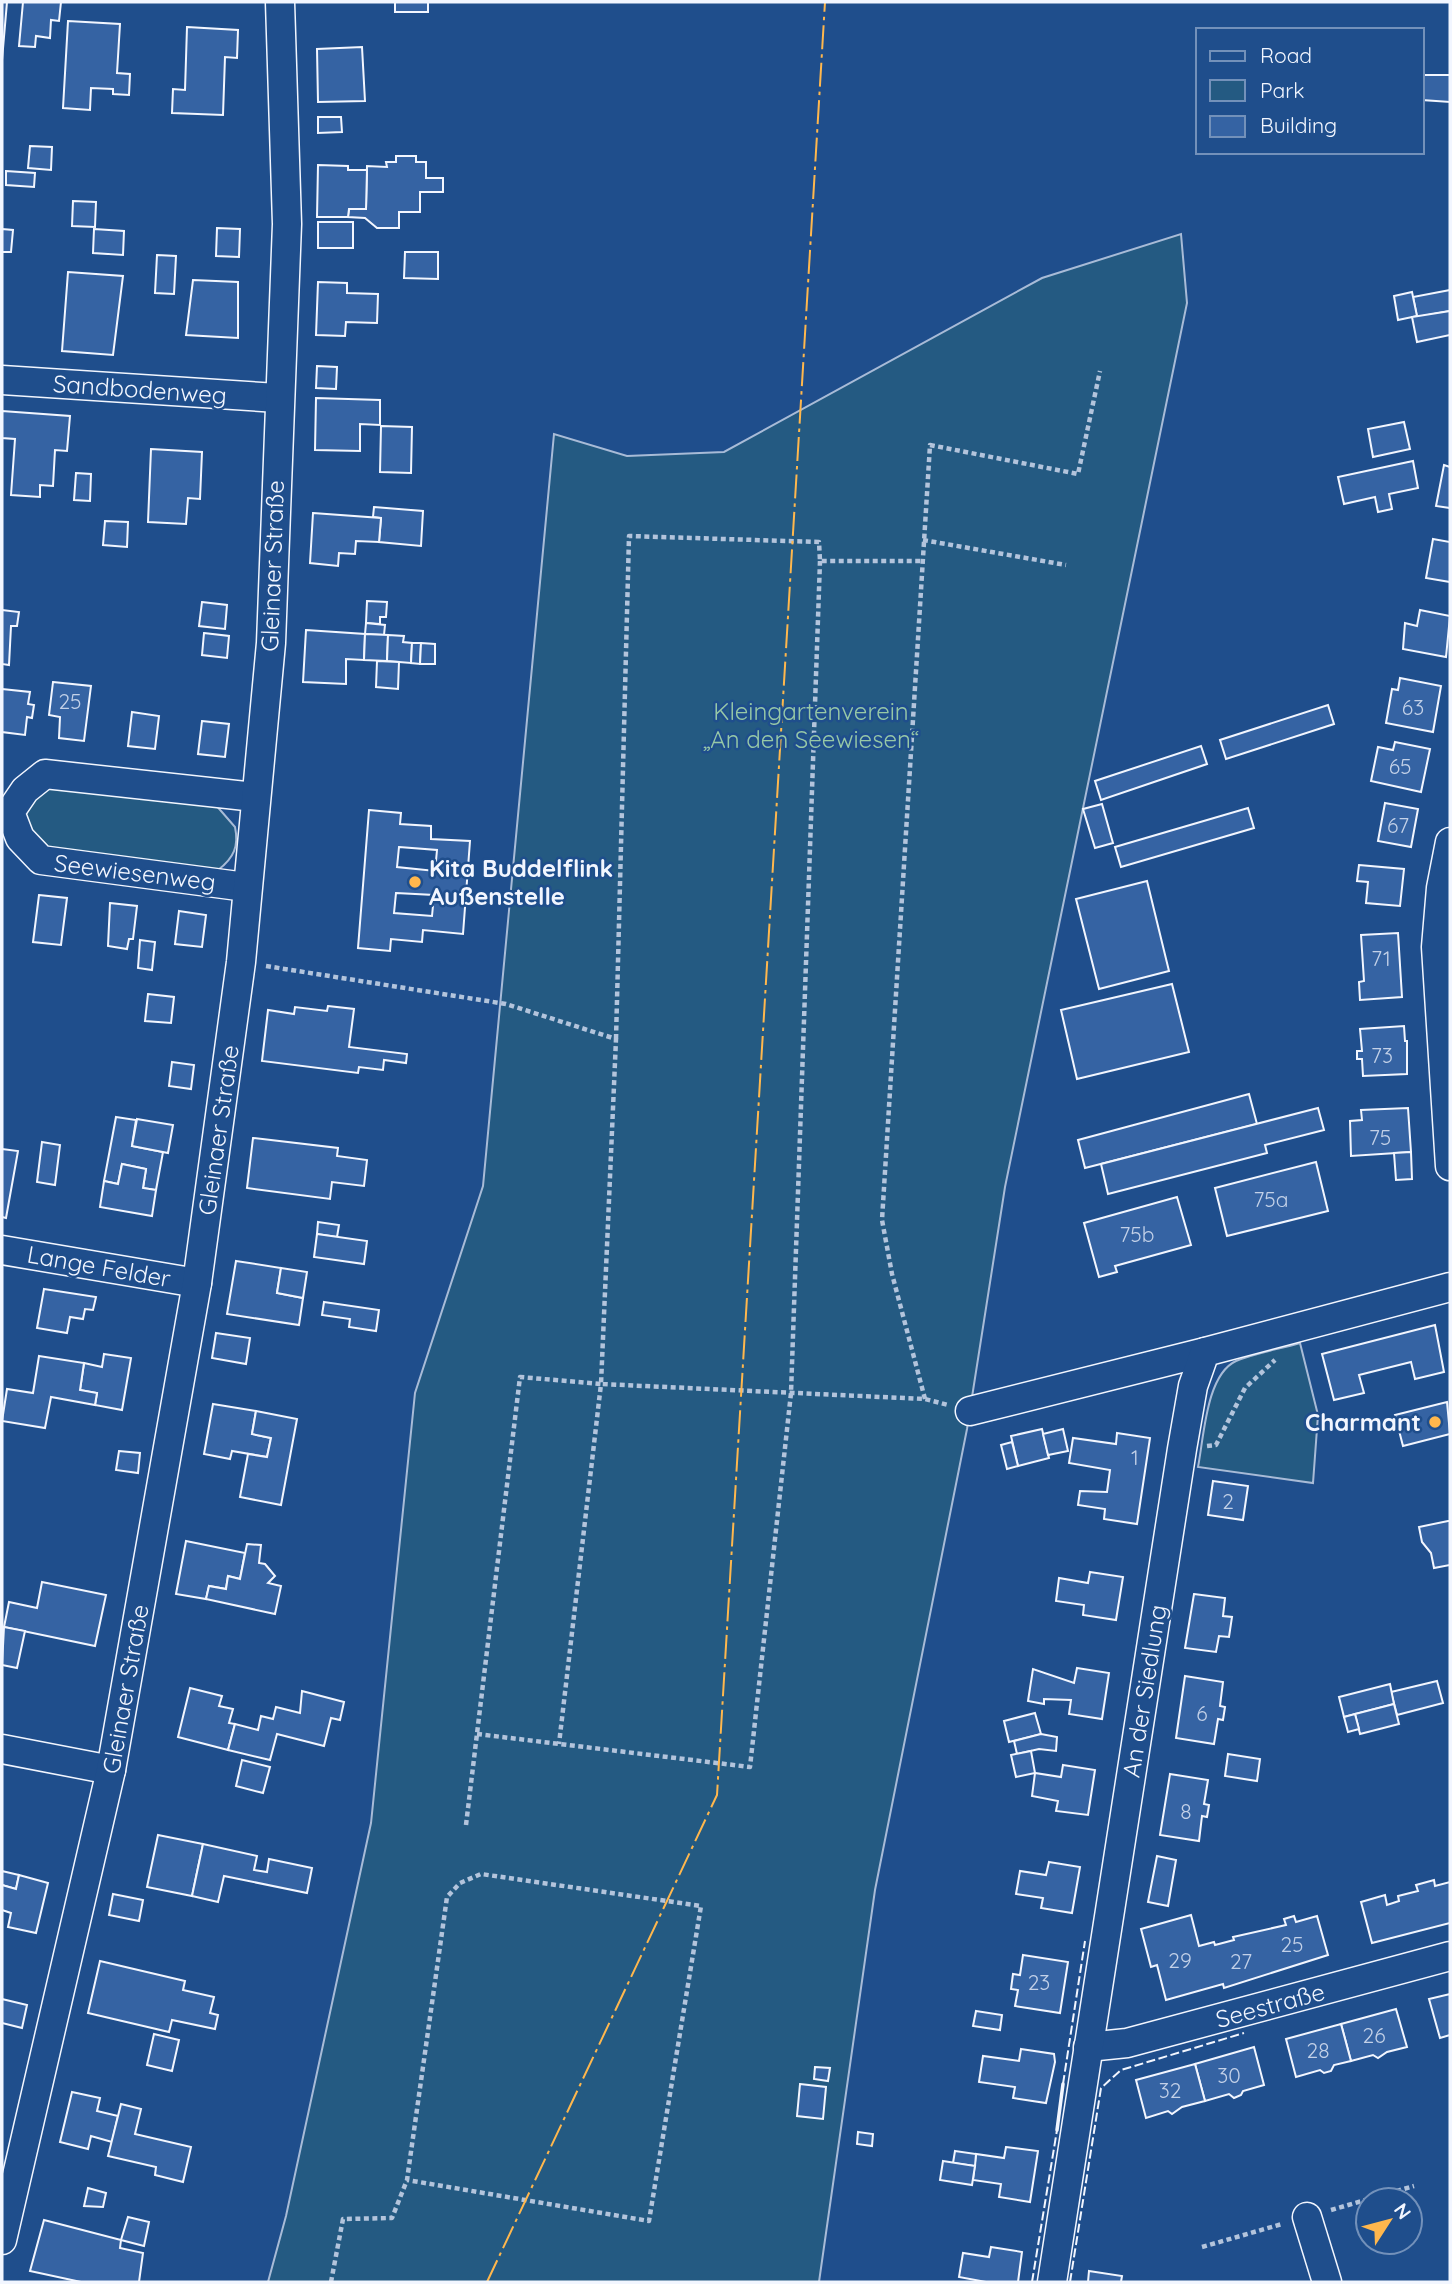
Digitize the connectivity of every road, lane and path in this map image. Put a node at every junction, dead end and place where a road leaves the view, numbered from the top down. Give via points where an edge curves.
1 (280, 2) edge
2 (1100, 370) dead end
3 (2, 380) edge
4 (278, 398) junction
5 (923, 541) junction
6 (820, 561) junction
7 (922, 561) junction
8 (1066, 565) dead end
9 (255, 797) junction
10 (6, 811) edge
11 (1450, 842) edge
12 (246, 887) junction
13 (240, 962) junction
14 (616, 1039) junction
15 (1450, 1166) edge
16 (2, 1250) edge
17 (197, 1283) junction
18 (1450, 1287) edge
19 (1282, 1330) junction
20 (1205, 1352) junction
21 (601, 1384) junction
22 (791, 1393) junction
23 (925, 1399) junction
24 (970, 1411) joint
25 (1182, 1449) junction
26 (477, 1734) junction
27 (559, 1744) junction
28 (2, 1749) edge
29 (111, 1770) junction
30 (466, 1825) dead end
31 (1450, 1956) edge
32 (1088, 2047) junction
33 (407, 2180) junction
34 (1307, 2217) dead end
35 (2, 2240) edge
36 (331, 2282) edge
37 (1052, 2282) edge
38 (1327, 2282) edge

1 - 4 street, Gleinaer Straße via 287,224
2 - 5 path via 1078,474 930,445
3 - 4 street, Sandbodenweg
4 - 9 street, Gleinaer Straße via 271,643
5 - 7 path
5 - 8 path
6 - 7 path
6 - 14 path via 819,542 629,536
6 - 22 path
7 - 23 path via 882,1220
9 - 10 street, Seewiesenweg via 45,774
9 - 12 street, Gleinaer Straße
10 - 12 street, Seewiesenweg via 20,838 41,860
11 - 15 street via 1436,947
12 - 13 street, Gleinaer Straße
13 - 14 path via 506,1004
13 - 17 street, Gleinaer Straße
14 - 21 path
16 - 17 street, Lange Felder
17 - 29 street, Gleinaer Straße
18 - 19 street
19 - 20 street
19 - 25 path via 1282,1351 1245,1388 1216,1445
20 - 24 street
20 - 25 street, An der Siedlung via 1193,1386
21 - 22 path
21 - 26 path via 520,1377
21 - 27 path
22 - 23 path
22 - 27 path via 750,1767
23 - 24 path
25 - 32 street, An der Siedlung
26 - 27 path
26 - 30 path
28 - 29 street
29 - 35 street, Gleinaer Straße
31 - 32 street, Seestraße via 1127,2043
32 - 37 street, An der Siedlung
33 - 33 path via 447,1897 460,1883 481,1874 701,1906 649,2221
33 - 36 path via 392,2218 343,2219
34 - 38 street

